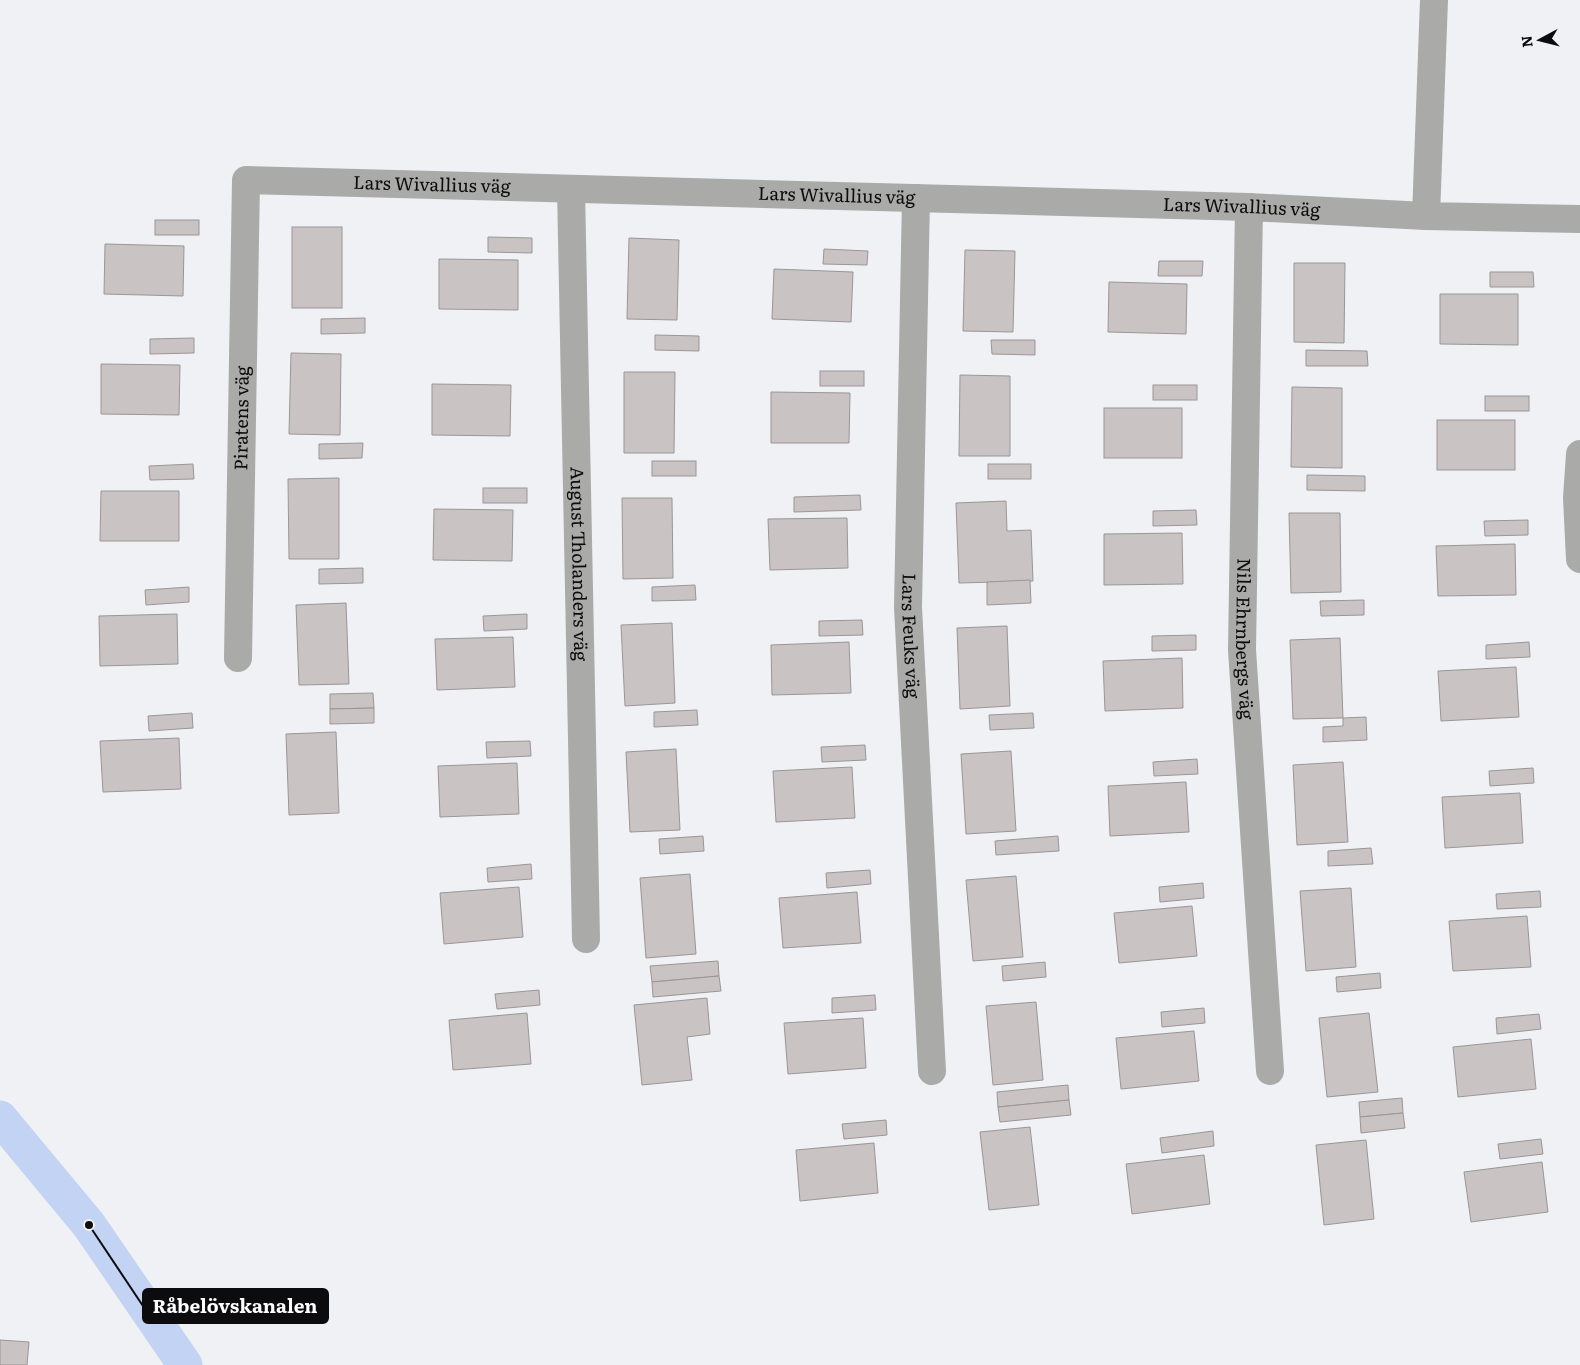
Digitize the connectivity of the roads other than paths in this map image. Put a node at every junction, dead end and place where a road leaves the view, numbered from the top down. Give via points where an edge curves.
1 (1434, 0) edge
2 (246, 180) joint
3 (571, 189) junction
4 (916, 198) junction
5 (1249, 207) junction
6 (1426, 216) junction
7 (1580, 219) edge
8 (1580, 454) edge
9 (1580, 558) edge
10 (238, 658) dead end
11 (586, 939) dead end
12 (932, 1071) dead end
13 (1270, 1072) dead end

1 - 6 street
2 - 3 street, Lars Wivallius väg
2 - 10 street, Piratens väg
3 - 4 street, Lars Wivallius väg
3 - 11 street, August Tholanders väg
4 - 5 street, Lars Wivallius väg
4 - 12 street, Lars Feuks väg via 908,607
5 - 6 street, Lars Wivallius väg
5 - 13 street, Nils Ehrnbergs väg via 1242,650
6 - 7 street, Lars Wivallius väg
8 - 9 street via 1577,498

